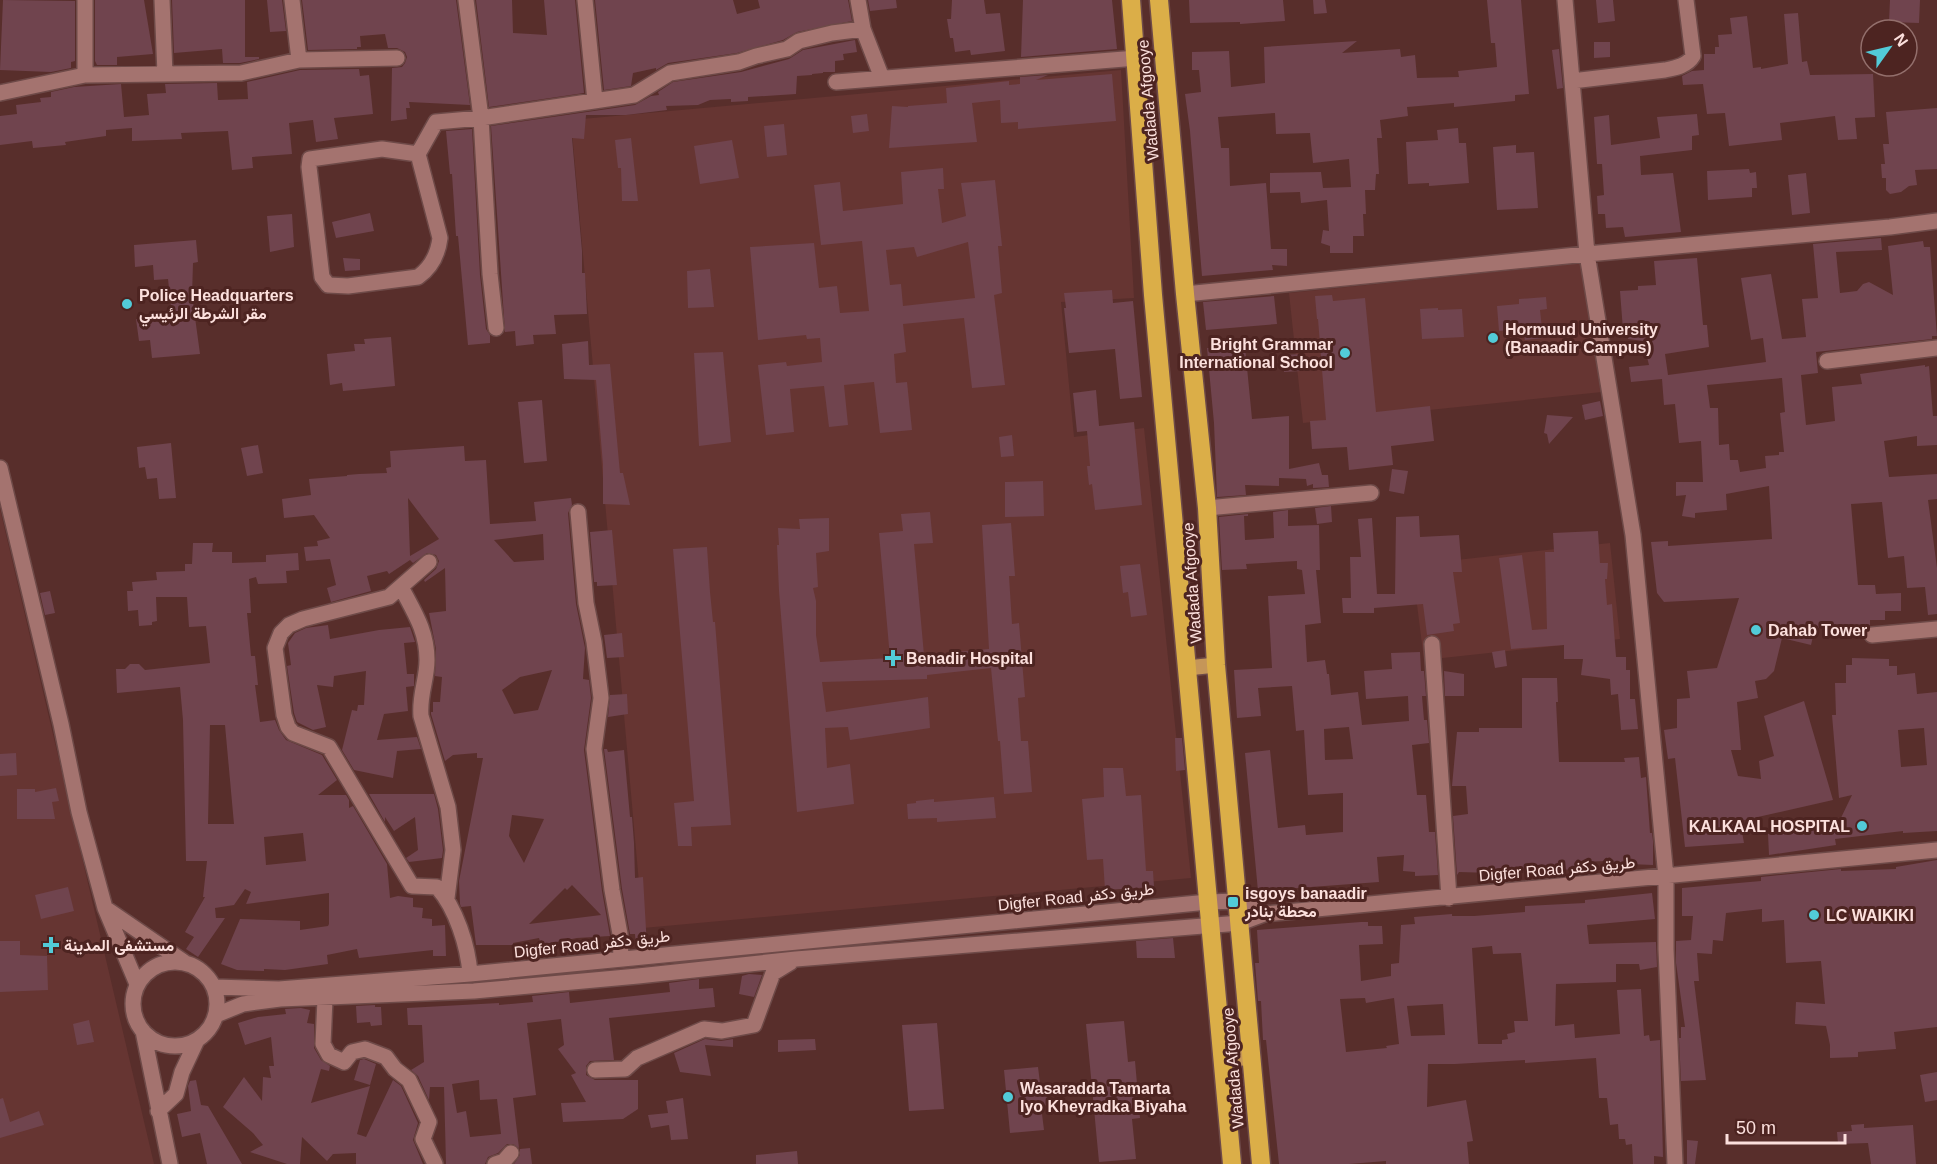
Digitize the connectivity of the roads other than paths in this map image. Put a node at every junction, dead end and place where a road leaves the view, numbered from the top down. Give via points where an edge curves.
1 (85, 0) edge
2 (162, 0) edge
3 (292, 0) edge
4 (466, 0) edge
5 (585, 0) edge
6 (858, 0) edge
7 (1131, 0) edge
8 (1159, 0) edge
9 (1565, 0) edge
10 (1686, 0) edge
11 (863, 29) junction
12 (397, 58) dead end
13 (1137, 58) junction
14 (299, 60) junction
15 (165, 74) junction
16 (85, 75) junction
17 (882, 78) junction
18 (1572, 81) junction
19 (836, 82) dead end
20 (0, 93) edge
21 (595, 101) junction
22 (481, 118) junction
23 (418, 154) junction
24 (1937, 221) edge
25 (1937, 227) edge
26 (1587, 254) junction
27 (1185, 294) junction
28 (496, 328) dead end
29 (1937, 348) edge
30 (1827, 360) dead end
31 (0, 468) edge
32 (1371, 493) dead end
33 (1207, 508) junction
34 (578, 512) dead end
35 (429, 562) dead end
36 (401, 587) junction
37 (1937, 629) edge
38 (1872, 636) dead end
39 (1432, 644) dead end
40 (1216, 665) junction
41 (1187, 668) junction
42 (1937, 850) edge
43 (1666, 877) junction
44 (447, 898) junction
45 (1449, 898) junction
46 (1237, 901) junction
47 (1208, 902) junction
48 (105, 908) junction
49 (1264, 914) junction
50 (1240, 924) junction
51 (1211, 926) junction
52 (621, 959) junction
53 (796, 959) junction
54 (184, 962) junction
55 (470, 974) junction
56 (138, 984) junction
57 (214, 987) junction
58 (325, 999) junction
59 (216, 1015) junction
60 (143, 1031) junction
61 (197, 1040) junction
62 (1252, 1058) junction
63 (1223, 1060) junction
64 (595, 1070) dead end
65 (158, 1111) junction
66 (512, 1153) dead end
67 (170, 1164) edge
68 (435, 1164) edge
69 (495, 1164) edge
70 (1232, 1164) edge
71 (1261, 1164) edge
72 (1675, 1164) edge

1 - 16 street
2 - 15 street
3 - 14 street
4 - 22 street
5 - 21 street
6 - 11 street
7 - 13 highway, Wadada Afgooye
8 - 27 highway, Wadada Afgooye
9 - 18 street
10 - 18 street via 1693,56 1689,61 1665,70
11 - 17 street
11 - 21 street via 799,41 787,49 739,62 670,73 634,95
12 - 14 street
13 - 17 street
13 - 41 highway, Wadada Afgooye via 1153,295
14 - 15 street via 241,73
15 - 16 street
16 - 20 street
17 - 19 street
18 - 26 street
21 - 22 street
22 - 23 street via 436,122
22 - 28 street
23 - 23 street via 382,149 310,159 322,277 328,285 418,277 428,270 440,238
24 - 25 street
24 - 26 street
26 - 27 street
26 - 43 street via 1633,535
27 - 33 highway, Wadada Afgooye
29 - 30 street
31 - 48 street via 78,812
32 - 33 street
33 - 40 highway, Wadada Afgooye
34 - 52 street via 586,603 601,698 594,749
35 - 36 street
36 - 44 street via 425,633 427,662 420,700 448,807 453,850
36 - 44 street via 389,597 303,619 281,633 276,648 284,715 293,732 330,747 412,886 437,887
37 - 38 street
39 - 45 street
40 - 41 main road
40 - 46 highway, Wadada Afgooye
41 - 47 highway, Wadada Afgooye
42 - 43 street, Digfer Road طريق دكفر
43 - 45 street, Digfer Road طريق دكفر
43 - 72 street
44 - 55 street via 468,953
45 - 49 street, Digfer Road طريق دكفر
46 - 47 street, Digfer Road طريق دكفر
46 - 49 street, Digfer Road طريق دكفر
46 - 50 highway, Wadada Afgooye
47 - 51 highway, Wadada Afgooye
47 - 52 street, Digfer Road طريق دكفر
48 - 54 street
48 - 56 street
49 - 50 street
50 - 51 street
50 - 62 highway, Wadada Afgooye
51 - 53 street
51 - 63 highway, Wadada Afgooye
52 - 55 street, Digfer Road طريق دكفر
53 - 58 street via 474,991
53 - 64 street via 773,973 754,1025 722,1031 704,1029 637,1058 625,1069
54 - 56 street via 162,963 146,972
54 - 57 street via 202,971
55 - 57 street, Digfer Road طريق دكفر via 279,989
56 - 60 street via 134,1013
57 - 59 street
58 - 59 street via 243,1004
58 - 68 street via 323,1044 329,1055 344,1062 352,1052 365,1049 386,1057 409,1080 429,1122 423,1139
59 - 61 street via 206,1034
60 - 61 street via 152,1039 174,1046
60 - 65 street
61 - 65 street via 176,1094
62 - 63 main road
62 - 71 highway, Wadada Afgooye
63 - 70 highway, Wadada Afgooye
65 - 67 street
66 - 69 street

